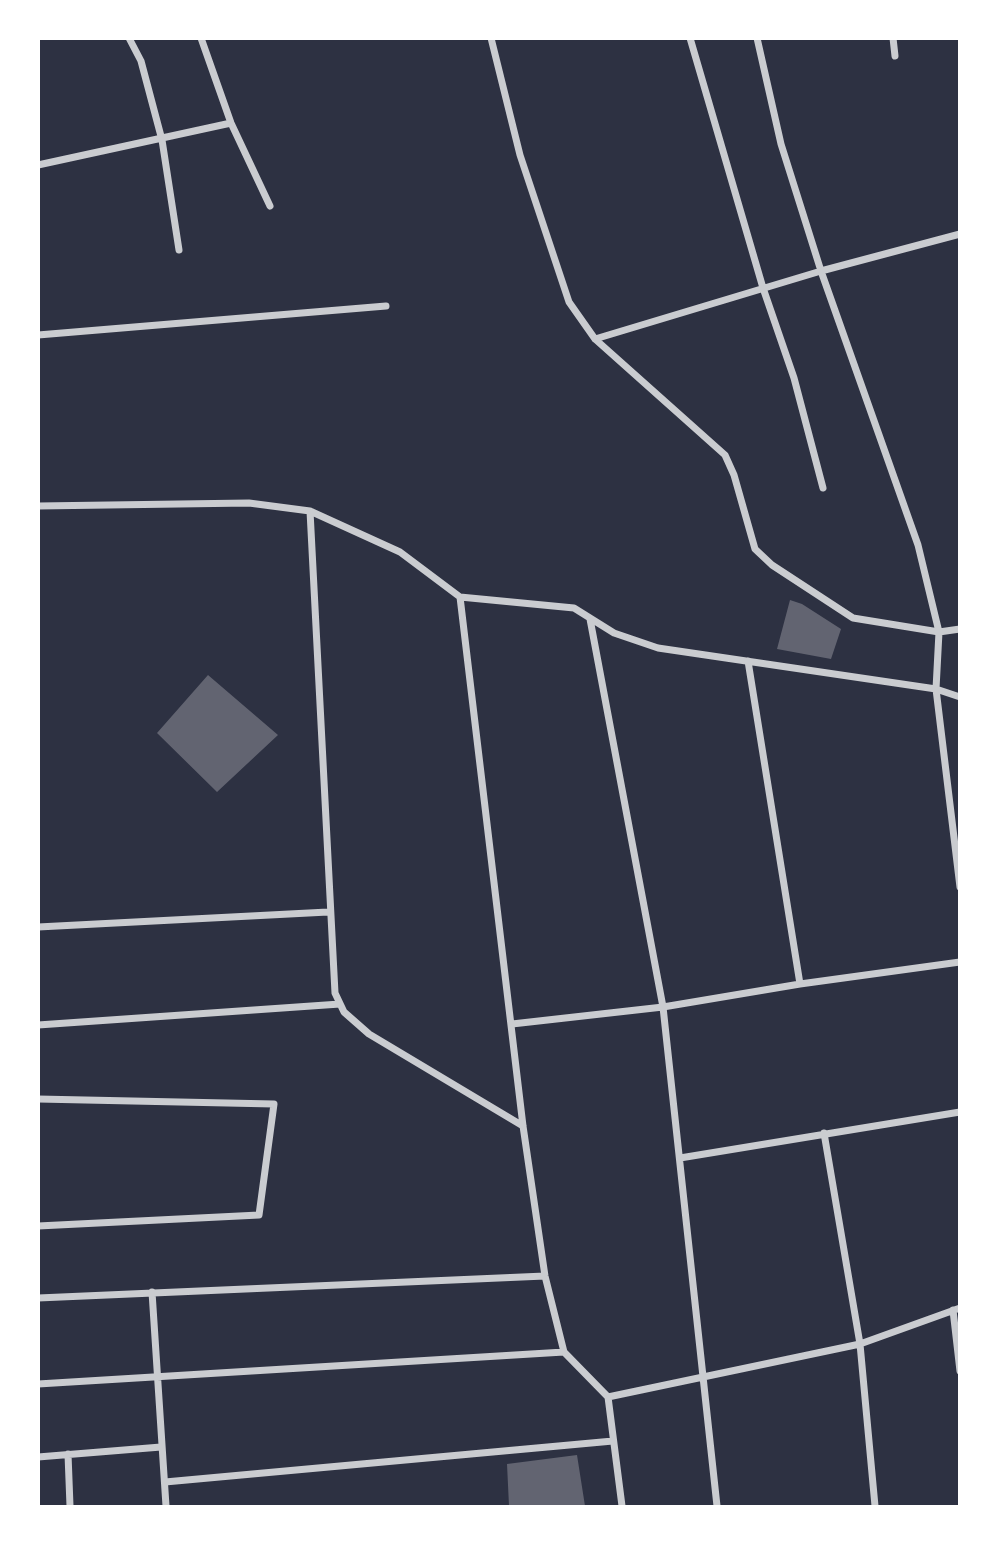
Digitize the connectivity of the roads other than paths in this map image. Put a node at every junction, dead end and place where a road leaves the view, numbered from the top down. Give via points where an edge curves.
1 (129, 38) edge
2 (201, 38) edge
3 (491, 38) edge
4 (690, 38) edge
5 (757, 38) edge
6 (893, 38) edge
7 (895, 56) dead end
8 (231, 122) junction
9 (162, 140) junction
10 (38, 165) edge
11 (270, 206) dead end
12 (960, 234) edge
13 (179, 250) dead end
14 (821, 271) junction
15 (763, 288) junction
16 (386, 306) dead end
17 (38, 334) edge
18 (595, 339) junction
19 (823, 488) dead end
20 (38, 506) edge
21 (310, 511) junction
22 (460, 597) junction
23 (590, 619) junction
24 (960, 629) edge
25 (939, 632) junction
26 (748, 661) junction
27 (936, 689) junction
28 (960, 697) edge
29 (960, 887) edge
30 (328, 912) junction
31 (38, 927) edge
32 (960, 962) edge
33 (800, 984) junction
34 (340, 1004) junction
35 (663, 1007) junction
36 (512, 1024) junction
37 (38, 1025) edge
38 (38, 1099) edge
39 (960, 1112) edge
40 (523, 1126) junction
41 (824, 1133) junction
42 (680, 1158) junction
43 (38, 1226) edge
44 (545, 1276) junction
45 (152, 1292) junction
46 (38, 1298) edge
47 (956, 1309) edge
48 (860, 1344) junction
49 (564, 1352) junction
50 (960, 1371) edge
51 (157, 1377) junction
52 (703, 1377) junction
53 (38, 1384) edge
54 (608, 1397) junction
55 (614, 1441) junction
56 (161, 1447) junction
57 (68, 1454) junction
58 (38, 1457) edge
59 (165, 1482) junction
60 (70, 1507) edge
61 (166, 1507) edge
62 (622, 1507) edge
63 (718, 1507) edge
64 (875, 1507) edge

1 - 9 street via 142,61
2 - 8 street
3 - 18 street via 520,155 569,302
4 - 15 street
5 - 14 street via 781,144
6 - 7 street
8 - 9 street
8 - 11 street
9 - 10 street
9 - 13 street
12 - 14 street
14 - 15 street
14 - 25 street via 918,545
15 - 18 street
15 - 19 street via 794,378
16 - 17 street
18 - 25 street via 724,455 755,549 772,565 853,618
20 - 21 street via 249,503
21 - 22 street via 400,552
21 - 30 street
22 - 23 street via 574,608
22 - 36 street
23 - 26 street via 658,648
23 - 35 street
24 - 25 street
25 - 27 street
26 - 27 street
26 - 33 street
27 - 28 street
27 - 29 street
30 - 31 street
30 - 34 street via 335,993
32 - 33 street
33 - 35 street
34 - 37 street
34 - 40 street via 369,1034
35 - 36 street
35 - 42 street
36 - 40 street
38 - 43 street via 274,1104 260,1215
39 - 41 street
40 - 44 street
41 - 42 street
41 - 48 street
42 - 52 street
44 - 45 street
44 - 49 street
45 - 46 street
45 - 51 street
47 - 48 street
47 - 50 street
48 - 52 street
48 - 64 street
49 - 51 street
49 - 54 street
51 - 53 street
51 - 56 street
52 - 54 street
52 - 63 street
54 - 55 street
55 - 59 street
55 - 62 street
56 - 57 street
56 - 59 street
57 - 58 street
57 - 60 street
59 - 61 street

